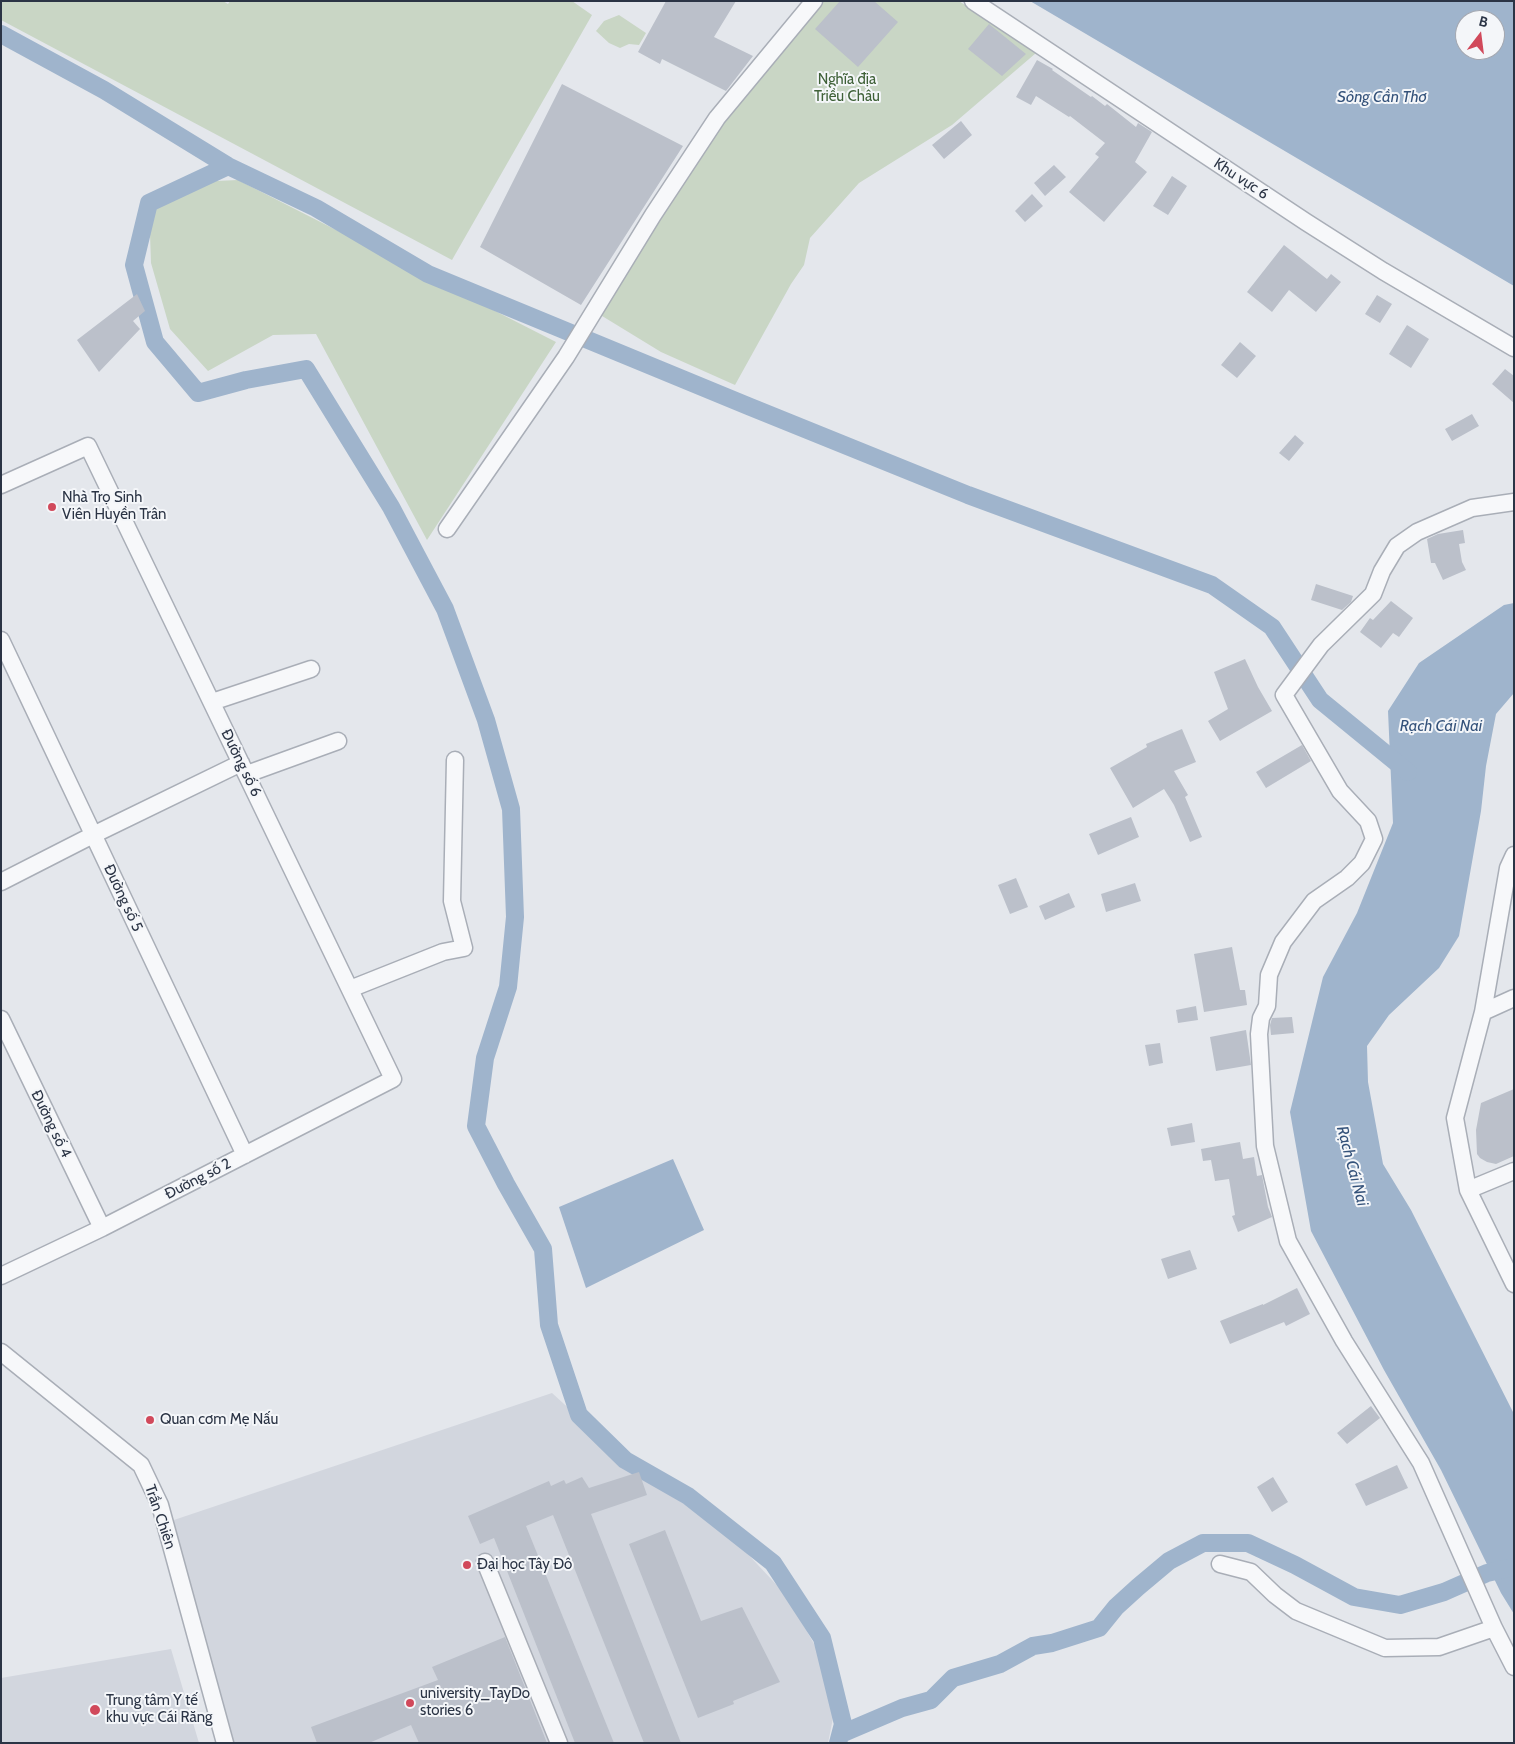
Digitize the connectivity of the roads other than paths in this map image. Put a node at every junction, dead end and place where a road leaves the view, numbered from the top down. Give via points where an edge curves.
1 (814, 1) edge
2 (973, 1) edge
3 (1513, 348) edge
4 (1, 486) edge
5 (1514, 502) edge
6 (447, 529) dead end
7 (1, 640) edge
8 (311, 669) dead end
9 (212, 702) junction
10 (338, 741) dead end
11 (456, 760) dead end
12 (244, 768) junction
13 (92, 835) junction
14 (1514, 854) edge
15 (1, 882) edge
16 (350, 989) junction
17 (1514, 998) edge
18 (1483, 1012) junction
19 (1, 1020) edge
20 (394, 1079) joint
21 (245, 1155) junction
22 (1514, 1171) edge
23 (1468, 1190) junction
24 (102, 1228) junction
25 (1, 1276) edge
26 (1514, 1284) edge
27 (1, 1352) edge
28 (484, 1562) dead end
29 (1220, 1564) dead end
30 (1494, 1628) junction
31 (1514, 1667) edge
32 (225, 1743) edge
33 (559, 1743) edge

1 - 6 street via 717,118 573,344
2 - 3 street, Khu vực 6 via 1314,227
4 - 9 street, Đường số 6 via 88,446
5 - 30 street via 1472,508 1418,532 1397,546 1373,594 1321,645 1288,686 1284,695 1340,791 1368,821 1374,839 1362,863 1314,901 1283,942 1269,975 1267,1006 1261,1018 1260,1034 1264,1146 1288,1241 1344,1341 1421,1463
7 - 13 street, Đường số 5
8 - 9 street
9 - 12 street, Đường số 6
10 - 12 street
11 - 16 street via 452,901 464,948 443,952
12 - 13 street
12 - 16 street, Đường số 6
13 - 15 street
13 - 21 street, Đường số 5
14 - 18 street via 1508,868
16 - 20 street, Đường số 6
17 - 18 street
18 - 23 street via 1455,1118
19 - 24 street, Đường số 4
20 - 21 street, Đường số 2
21 - 24 street, Đường số 2
22 - 23 street
23 - 26 street
24 - 25 street, Đường số 2
27 - 32 street, Trần Chiên via 141,1465 160,1505
28 - 33 street
29 - 30 street via 1252,1572 1274,1595 1296,1611 1386,1648 1439,1647
30 - 31 street

